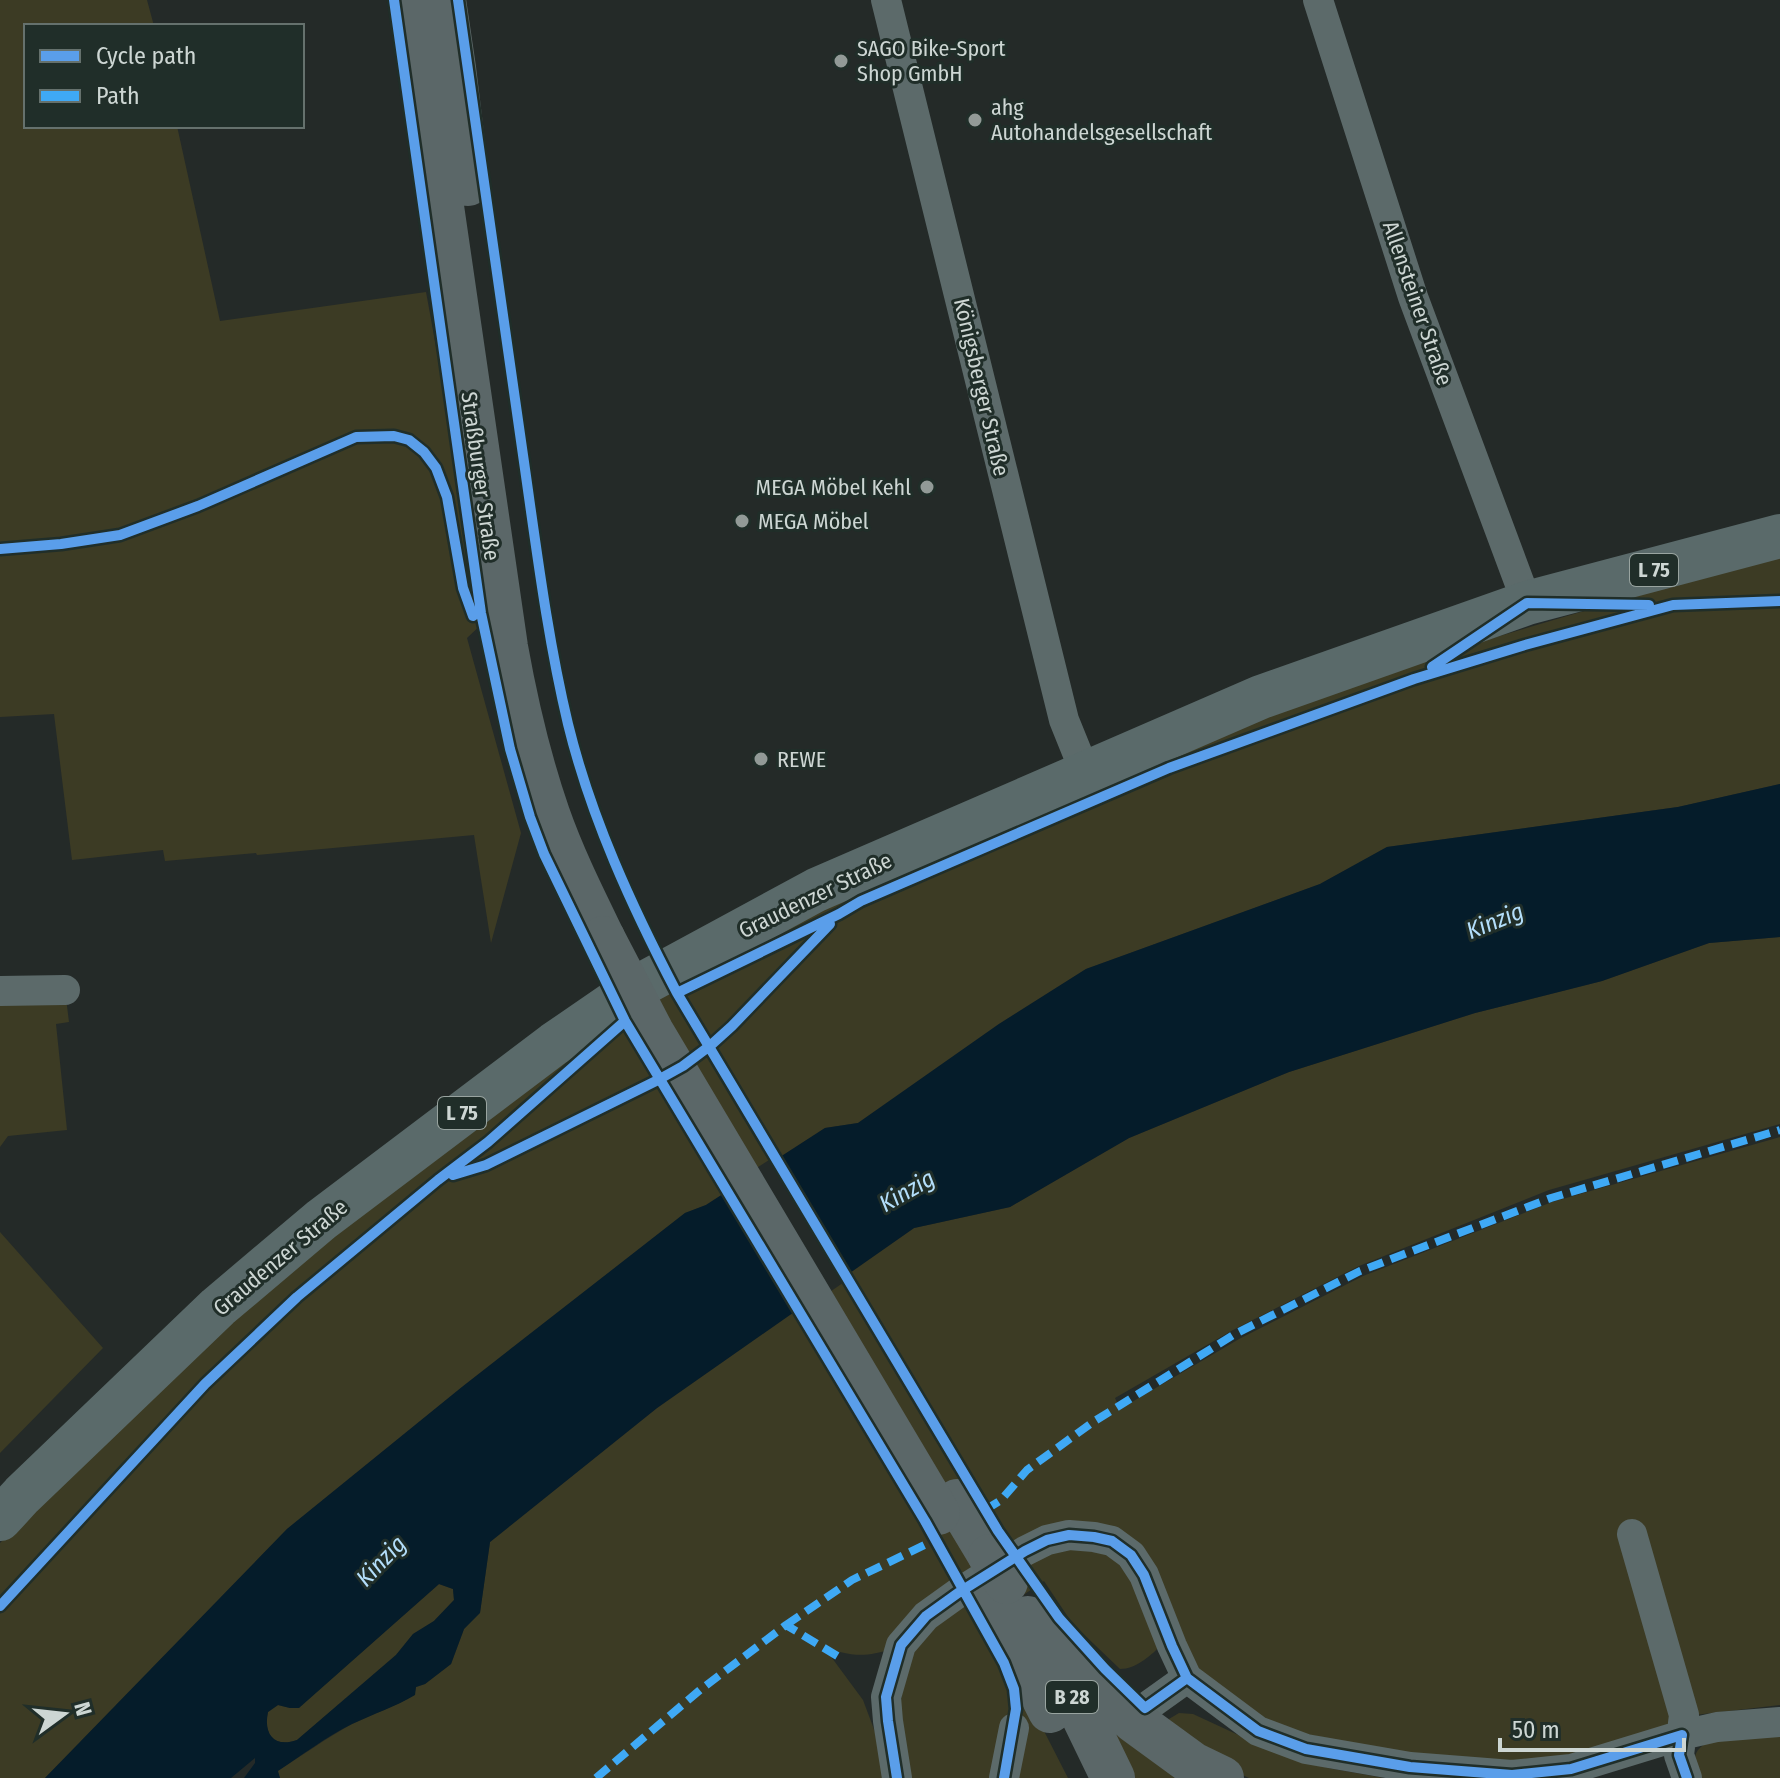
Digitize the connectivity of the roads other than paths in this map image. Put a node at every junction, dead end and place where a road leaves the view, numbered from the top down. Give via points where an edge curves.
1 (412, 0) edge
2 (444, 0) edge
3 (886, 0) edge
4 (1318, 0) edge
5 (1780, 536) edge
6 (1527, 603) junction
7 (1085, 772) junction
8 (612, 932) junction
9 (65, 990) dead end
10 (0, 991) edge
11 (0, 1519) edge
12 (1632, 1534) dead end
13 (996, 1583) junction
14 (1187, 1678) junction
15 (1134, 1721) junction
16 (1780, 1722) edge
17 (1014, 1728) dead end
18 (1682, 1735) junction
19 (897, 1778) edge
20 (1004, 1778) edge
21 (1083, 1778) edge
22 (1113, 1778) edge
23 (1222, 1778) edge
24 (1687, 1778) edge

1 - 8 highway, Straßburger Straße / B 28 via 515,696 549,816 576,885
2 - 8 highway, Straßburger Straße / B 28 via 545,708
3 - 7 street, Königsberger Straße via 1056,691
4 - 6 street, Allensteiner Straße via 1413,297
5 - 6 main road, Graudenzer Straße / L 75
6 - 7 main road, Graudenzer Straße / L 75 via 1261,697
7 - 11 main road, Graudenzer Straße / L 75 via 816,890 637,987 554,1044 321,1220 218,1307
8 - 13 highway, B 28 via 677,1031
9 - 10 street
12 - 18 street via 1684,1715
13 - 15 highway
13 - 21 highway, B 28 via 1025,1662
13 - 22 highway, B 28 via 1081,1712
14 - 15 street
14 - 18 street via 1258,1731 1306,1749 1410,1767 1512,1775 1571,1769
14 - 19 street via 1131,1555 1112,1541 1094,1537 1047,1540 937,1608 901,1645 886,1697
15 - 23 highway via 1193,1764
16 - 18 street
17 - 20 street
18 - 24 street via 1679,1755

